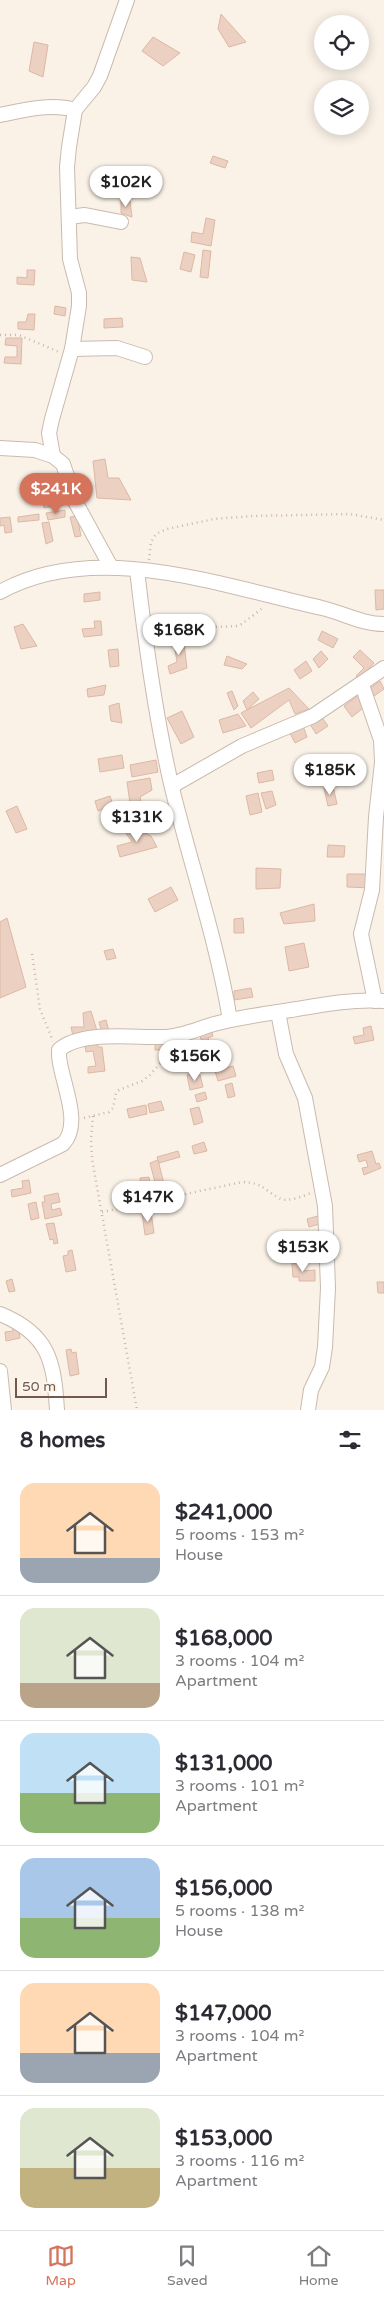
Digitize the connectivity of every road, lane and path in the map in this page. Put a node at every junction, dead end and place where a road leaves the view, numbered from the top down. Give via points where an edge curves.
1 (127, 0) edge
2 (75, 110) junction
3 (0, 115) edge
4 (69, 217) junction
5 (121, 222) dead end
6 (0, 335) edge
7 (72, 350) junction
8 (145, 357) dead end
9 (66, 363) junction
10 (0, 448) edge
11 (53, 456) junction
12 (384, 520) edge
13 (111, 567) junction
14 (143, 571) junction
15 (0, 592) edge
16 (278, 599) junction
17 (384, 624) edge
18 (147, 640) junction
19 (384, 668) edge
20 (362, 685) junction
21 (383, 762) edge
22 (172, 786) junction
23 (32, 954) dead end
24 (379, 1001) edge
25 (278, 1012) junction
26 (230, 1020) junction
27 (181, 1034) junction
28 (59, 1050) junction
29 (93, 1116) junction
30 (73, 1122) junction
31 (0, 1175) edge
32 (322, 1190) junction
33 (102, 1212) junction
34 (0, 1314) edge
35 (0, 1371) edge
36 (4, 1410) edge
37 (57, 1410) edge
38 (137, 1410) edge
39 (308, 1410) edge

1 - 2 street via 100,76
2 - 3 street via 40,108
2 - 4 street via 67,167
4 - 5 street via 85,215
4 - 7 street via 70,259 79,293
6 - 9 path via 19,335 60,352
7 - 8 street via 116,348
7 - 9 street
9 - 11 street via 49,434
10 - 11 street via 20,448
11 - 13 street via 63,464 76,503
12 - 14 path via 350,514 253,516 214,519 166,529 156,534 151,542
13 - 14 street
13 - 15 street via 48,573
14 - 16 street via 225,585
14 - 18 street
16 - 17 street
16 - 18 path via 242,624
18 - 22 street
19 - 20 street
20 - 21 street via 381,740
20 - 22 street via 313,716 242,746
21 - 24 street via 372,890 361,934
22 - 26 street via 222,969
23 - 28 path via 40,1009 50,1038
24 - 25 street via 355,1000
25 - 26 street
25 - 32 street via 286,1054 305,1098
26 - 27 street
27 - 28 street via 165,1038 131,1036 77,1040
27 - 29 path via 150,1075 119,1090 109,1112
28 - 30 street
29 - 30 path
29 - 33 path via 90,1139
30 - 31 street via 70,1137 63,1144
32 - 33 path via 285,1200 265,1187 242,1182
32 - 39 street via 328,1250 328,1319 322,1366 311,1390
33 - 38 path
34 - 37 street via 24,1327 47,1352 52,1364
35 - 36 street

